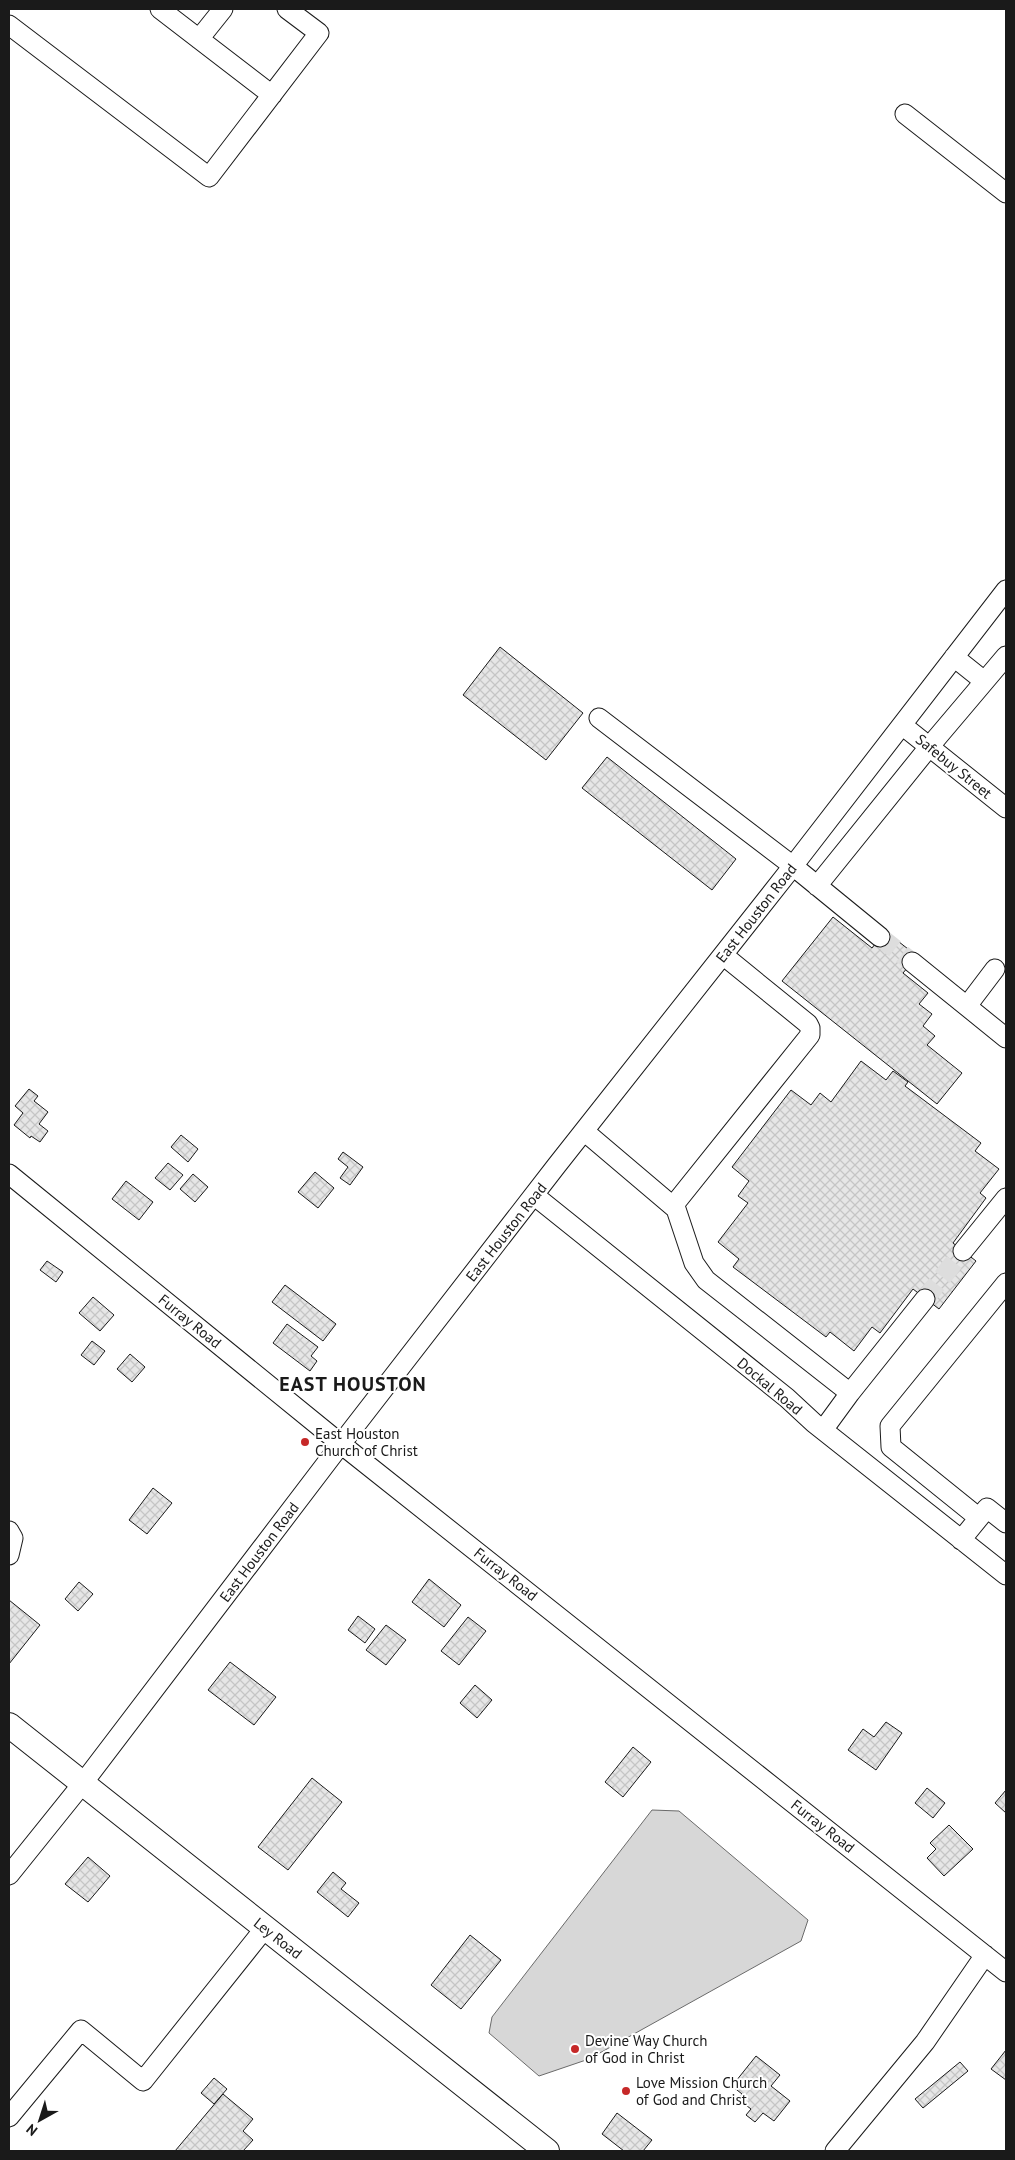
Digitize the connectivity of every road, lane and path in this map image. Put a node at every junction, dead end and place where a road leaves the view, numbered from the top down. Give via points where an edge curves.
1 (160, 9) edge
2 (223, 9) edge
3 (287, 9) edge
4 (9, 25) edge
5 (199, 39) junction
6 (272, 95) junction
7 (905, 114) dead end
8 (1006, 194) edge
9 (1006, 592) edge
10 (1006, 656) edge
11 (954, 657) junction
12 (984, 681) junction
13 (599, 718) dead end
14 (902, 725) junction
15 (929, 746) junction
16 (848, 795) junction
17 (1006, 808) edge
18 (874, 815) junction
19 (793, 866) junction
20 (817, 886) junction
21 (880, 937) tunnel mouth
22 (723, 955) junction
23 (912, 962) tunnel mouth
24 (995, 969) dead end
25 (967, 1006) junction
26 (1006, 1038) edge
27 (584, 1131) junction
28 (9, 1174) edge
29 (535, 1196) junction
30 (1006, 1198) edge
31 (673, 1206) junction
32 (963, 1251) tunnel mouth
33 (1006, 1283) edge
34 (926, 1299) tunnel mouth
35 (850, 1393) junction
36 (823, 1430) junction
37 (341, 1444) junction
38 (915, 1466) junction
39 (896, 1487) junction
40 (979, 1518) junction
41 (1006, 1523) edge
42 (9, 1531) edge
43 (961, 1540) junction
44 (9, 1555) edge
45 (1006, 1575) edge
46 (9, 1724) edge
47 (83, 1783) junction
48 (9, 1875) edge
49 (265, 1928) junction
50 (986, 1955) junction
51 (1006, 1972) edge
52 (9, 2117) edge
53 (547, 2151) edge
54 (835, 2151) edge

1 - 5 street
2 - 5 street
3 - 6 street via 319,33
4 - 6 street via 210,177
5 - 6 street
7 - 8 street
9 - 11 street, East Houston Road
10 - 12 street
11 - 12 street
11 - 14 street, East Houston Road
12 - 15 street
13 - 19 street
14 - 15 street, Safebuy Street
14 - 16 street, East Houston Road
15 - 17 street, Safebuy Street
15 - 18 street
16 - 18 street
16 - 19 street, East Houston Road
18 - 20 street
19 - 20 street
19 - 22 street, East Houston Road
20 - 21 street
22 - 27 street, East Houston Road
22 - 31 street via 808,1024 810,1035
23 - 25 street
24 - 25 street
25 - 26 street
27 - 29 street, East Houston Road
27 - 31 street
28 - 37 street, Furray Road
29 - 36 street, Dockal Road
29 - 37 street, East Houston Road
30 - 32 street
31 - 35 street via 694,1263 706,1280
33 - 38 street via 890,1426 891,1446
34 - 35 street
35 - 36 street
36 - 39 street, Dockal Road
37 - 47 street, East Houston Road
37 - 50 street, Furray Road
38 - 39 street
38 - 40 street
39 - 43 street, Dockal Road
40 - 41 street via 987,1508
40 - 43 street
42 - 44 street via 13,1538
43 - 45 street, Dockal Road
46 - 47 main road, Ley Road
47 - 48 street, East Houston Road
47 - 49 main road, Ley Road
49 - 52 street via 143,2081 81,2030
49 - 53 main road, Ley Road
50 - 51 street, Furray Road
50 - 54 street via 925,2042

